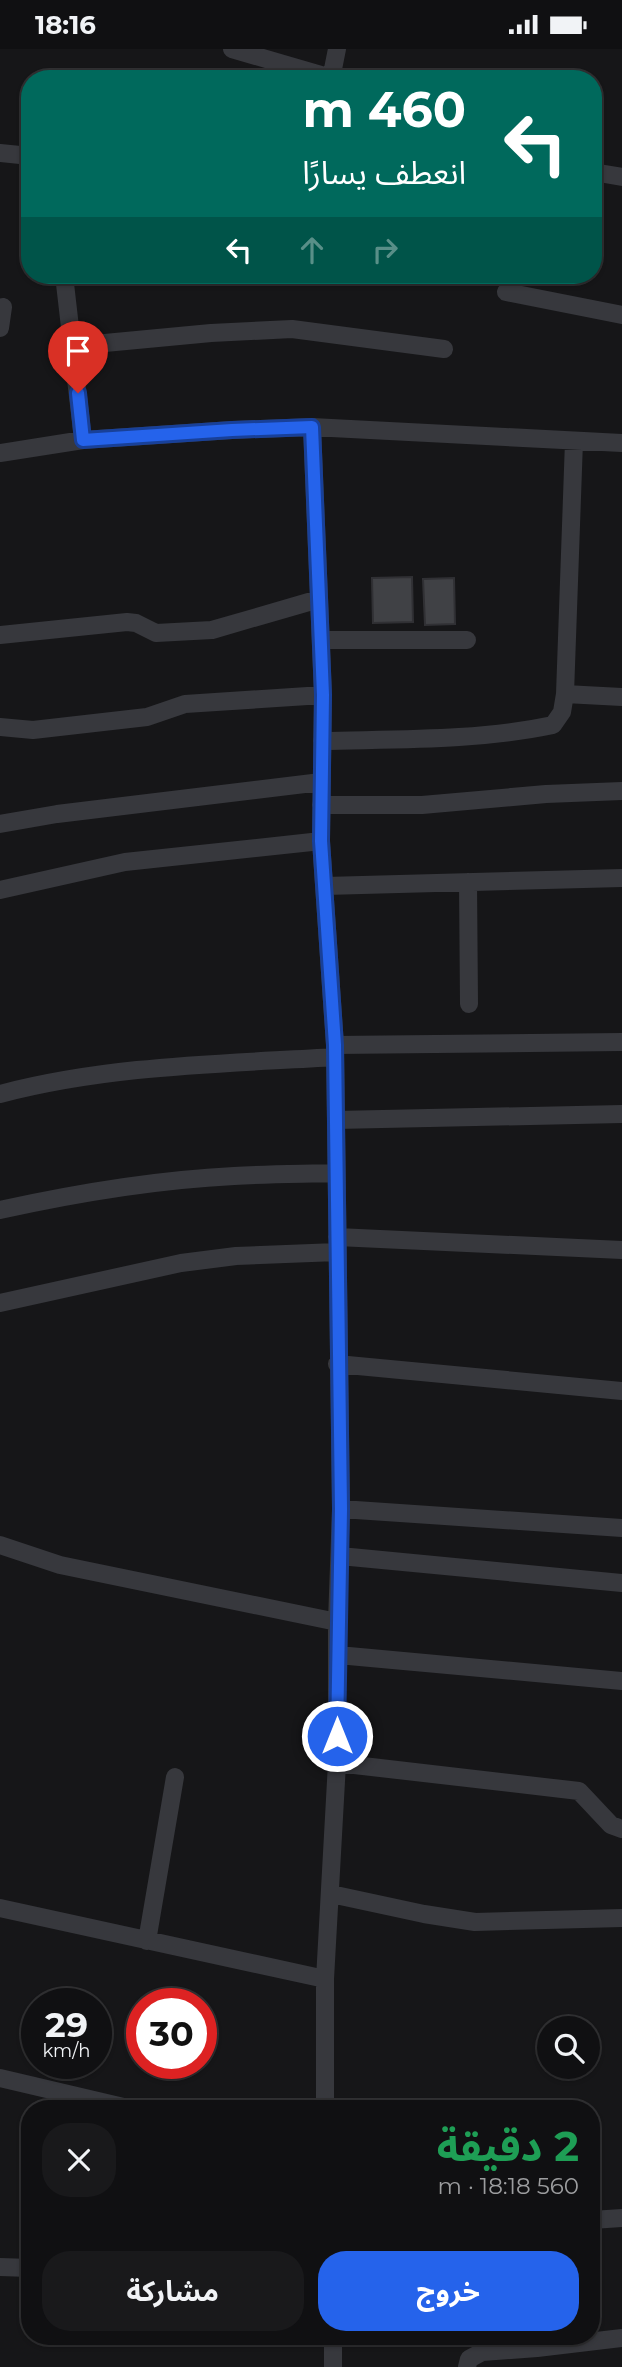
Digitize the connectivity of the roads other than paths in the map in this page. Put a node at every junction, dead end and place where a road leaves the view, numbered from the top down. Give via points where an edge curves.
1 (232, 49) edge
2 (337, 49) edge
3 (304, 70) edge
4 (333, 70) edge
5 (0, 153) edge
6 (21, 155) edge
7 (602, 173) edge
8 (622, 177) edge
9 (65, 284) edge
10 (506, 292) dead end
11 (3, 307) dead end
12 (622, 315) edge
13 (0, 328) edge
14 (73, 346) junction
15 (444, 349) dead end
16 (312, 427) junction
17 (83, 440) junction
18 (574, 441) junction
19 (622, 443) edge
20 (0, 453) edge
21 (319, 599) junction
22 (0, 635) edge
23 (321, 640) junction
24 (467, 640) dead end
25 (565, 694) junction
26 (323, 695) junction
27 (622, 697) edge
28 (0, 727) edge
29 (322, 741) junction
30 (321, 782) junction
31 (622, 791) edge
32 (321, 805) junction
33 (0, 824) edge
34 (321, 841) junction
35 (622, 878) edge
36 (468, 882) junction
37 (325, 886) junction
38 (0, 890) edge
39 (469, 1004) dead end
40 (622, 1042) edge
41 (335, 1051) junction
42 (0, 1094) edge
43 (622, 1114) edge
44 (336, 1120) junction
45 (336, 1173) junction
46 (0, 1210) edge
47 (337, 1244) junction
48 (622, 1249) edge
49 (0, 1303) edge
50 (337, 1364) junction
51 (622, 1391) edge
52 (341, 1509) junction
53 (622, 1528) edge
54 (0, 1542) edge
55 (340, 1556) junction
56 (622, 1583) edge
57 (337, 1622) junction
58 (338, 1655) junction
59 (622, 1681) edge
60 (337, 1763) junction
61 (175, 1777) dead end
62 (622, 1829) edge
63 (331, 1894) junction
64 (0, 1909) edge
65 (622, 1918) edge
66 (147, 1941) junction
67 (325, 1979) junction
68 (0, 2078) edge
69 (94, 2100) edge
70 (325, 2100) edge
71 (622, 2218) edge
72 (600, 2219) edge
73 (0, 2267) edge
74 (21, 2268) edge
75 (622, 2338) edge
76 (600, 2341) edge
77 (333, 2345) edge
78 (562, 2345) edge
79 (333, 2367) edge
80 (467, 2367) edge

1 - 3 street
2 - 4 street
5 - 6 street
7 - 8 street
9 - 14 street
10 - 12 street
11 - 13 street
14 - 15 street via 292,328
14 - 17 street
16 - 17 street
16 - 18 street
16 - 21 street
17 - 20 street
18 - 19 street
18 - 25 street
21 - 22 street via 212,629 156,633 127,622
21 - 23 street
23 - 24 street
23 - 26 street
25 - 27 street
25 - 29 street via 562,712 553,725 520,732
26 - 28 street via 185,704 147,717 33,730
26 - 29 street
29 - 30 street
30 - 32 street
30 - 33 street
31 - 32 street via 422,805
32 - 34 street
34 - 37 street
34 - 38 street via 125,862
35 - 36 street
36 - 37 street
36 - 39 street
37 - 41 street
40 - 41 street
41 - 42 street via 121,1071
41 - 44 street
43 - 44 street
44 - 45 street
45 - 46 street via 166,1181
45 - 47 street
47 - 48 street
47 - 49 street via 181,1263
47 - 50 street
50 - 51 street
50 - 52 street
52 - 53 street
52 - 55 street
54 - 57 street via 60,1565
55 - 56 street
55 - 57 street
57 - 58 street
58 - 59 street
58 - 60 street
60 - 62 street via 579,1791 611,1825
60 - 63 street
61 - 66 street
63 - 65 street via 475,1922
63 - 67 street
64 - 66 street
66 - 67 street
67 - 70 street
68 - 69 street
71 - 72 street
73 - 74 street
75 - 76 street
77 - 79 street
78 - 80 street via 482,2352 469,2359

